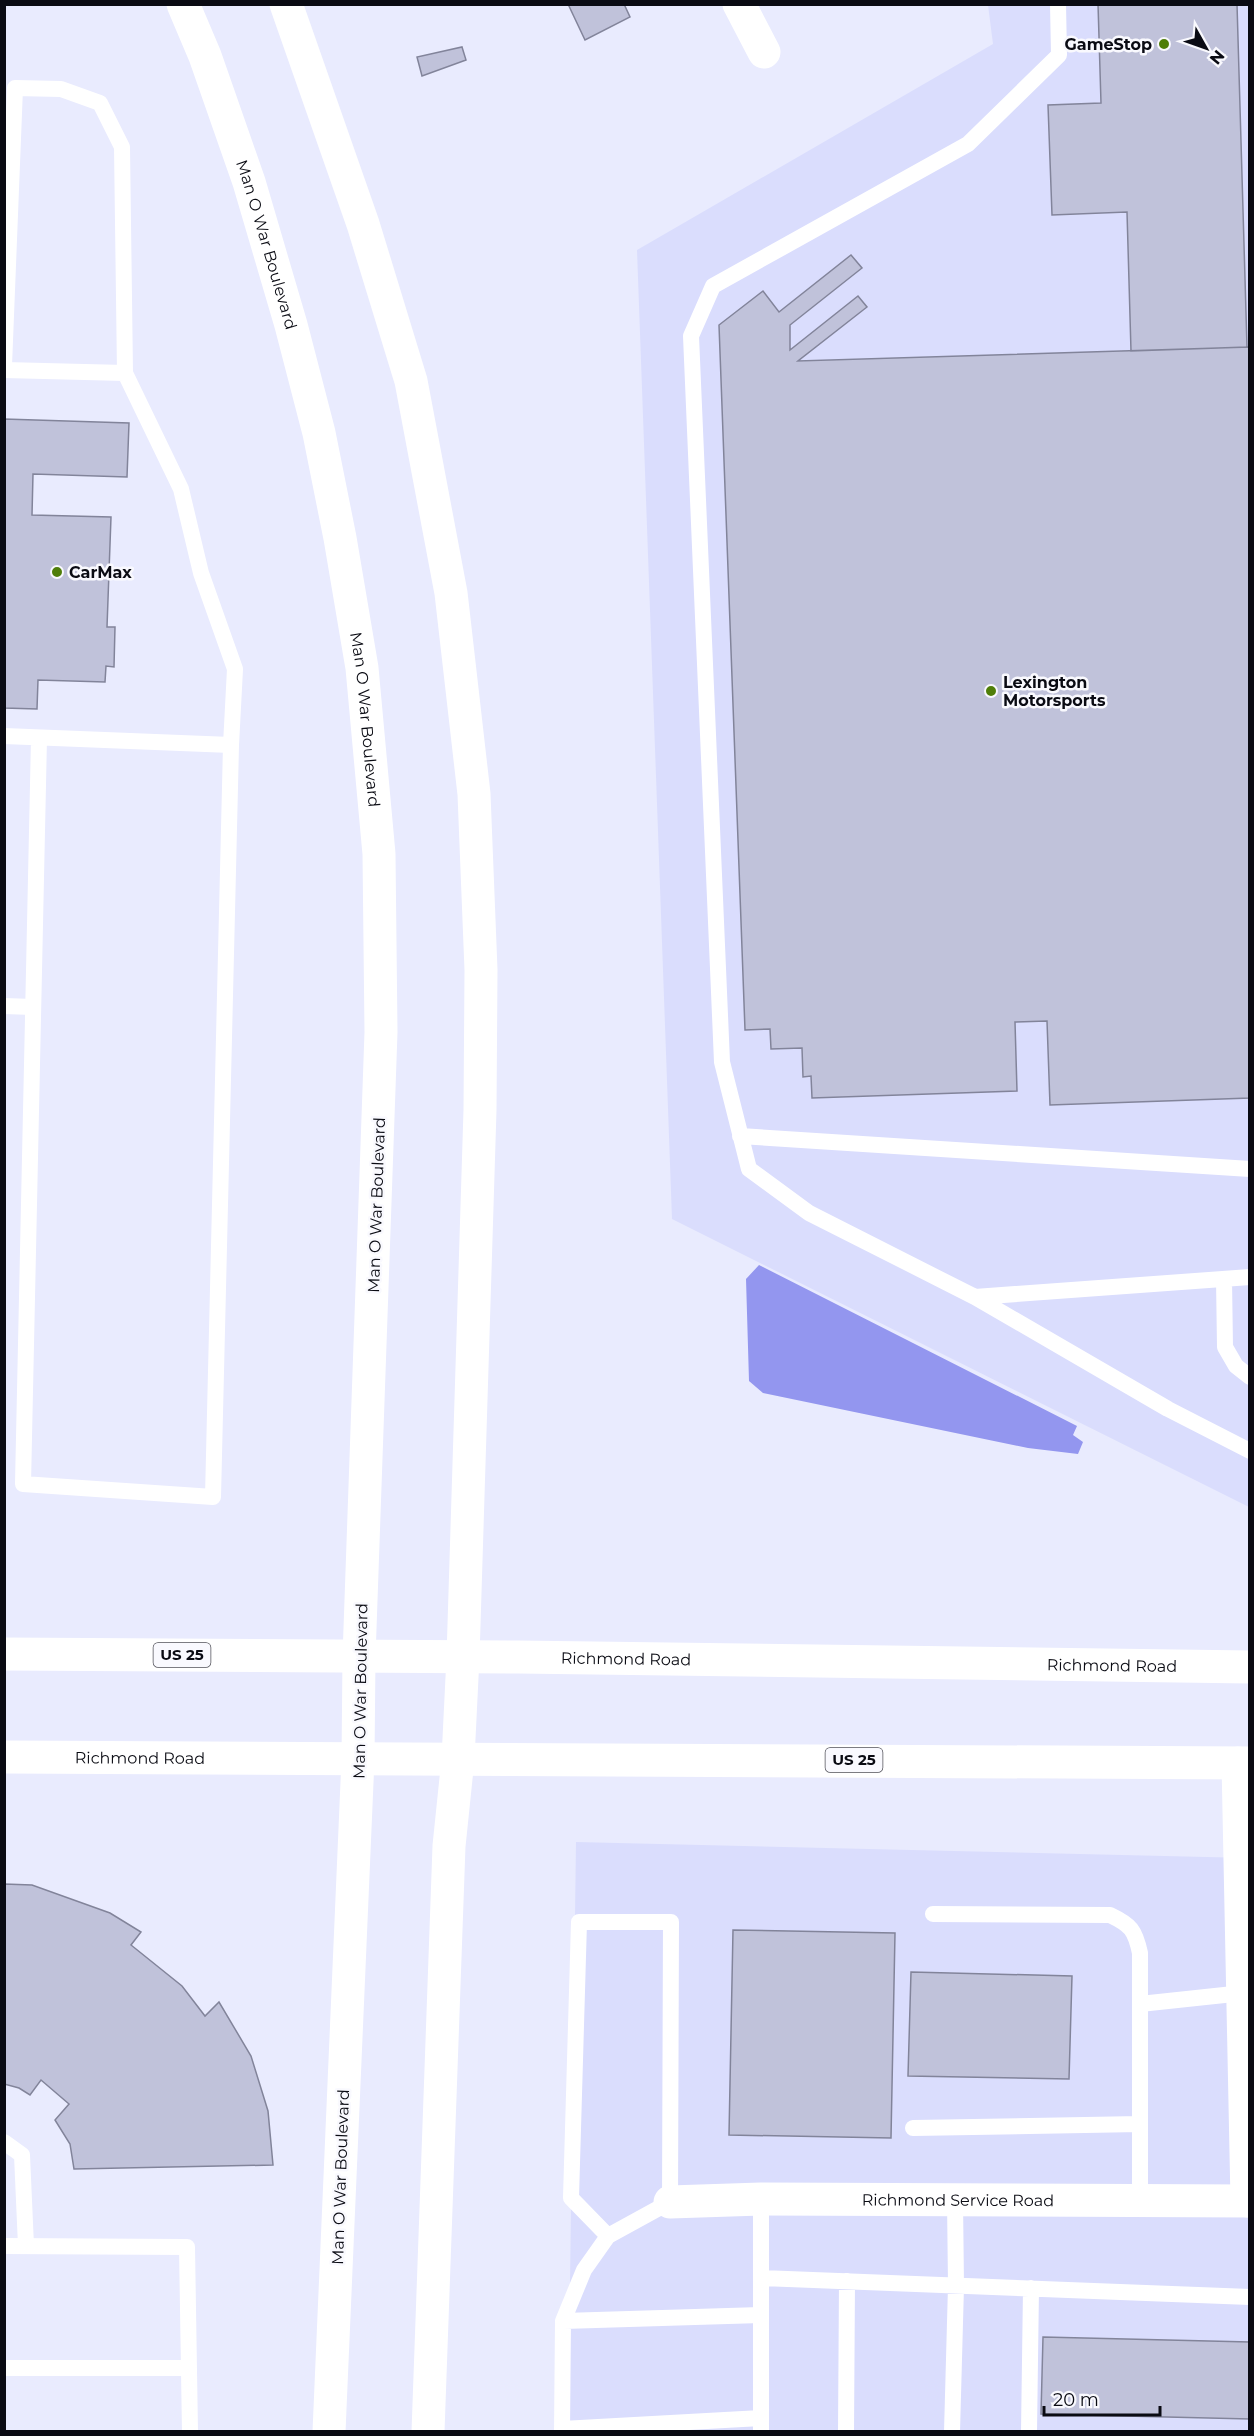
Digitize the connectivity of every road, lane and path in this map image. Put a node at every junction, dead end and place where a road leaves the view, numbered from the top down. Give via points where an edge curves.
1 (183, 4) edge
2 (286, 4) edge
3 (740, 4) edge
4 (1058, 4) edge
5 (764, 52) dead end
6 (4, 368) edge
7 (125, 373) junction
8 (4, 736) edge
9 (39, 738) junction
10 (231, 745) junction
11 (4, 1006) edge
12 (33, 1006) junction
13 (740, 1136) junction
14 (1250, 1169) edge
15 (1250, 1277) edge
16 (1224, 1279) junction
17 (975, 1297) junction
18 (1250, 1377) edge
19 (1250, 1451) edge
20 (4, 1654) edge
21 (359, 1657) junction
22 (463, 1657) junction
23 (1250, 1667) edge
24 (4, 1757) edge
25 (358, 1759) junction
26 (458, 1759) junction
27 (1244, 1763) edge
28 (933, 1914) dead end
29 (1243, 1993) junction
30 (1140, 2004) junction
31 (1140, 2124) junction
32 (913, 2128) dead end
33 (4, 2142) edge
34 (760, 2199) junction
35 (955, 2200) junction
36 (1140, 2201) junction
37 (1248, 2201) edge
38 (670, 2202) junction
39 (608, 2236) junction
40 (4, 2246) edge
41 (26, 2246) junction
42 (761, 2278) junction
43 (847, 2281) junction
44 (956, 2286) junction
45 (1031, 2288) junction
46 (1250, 2297) edge
47 (761, 2315) junction
48 (563, 2321) junction
49 (4, 2368) edge
50 (189, 2368) junction
51 (761, 2425) edge
52 (562, 2430) edge
53 (190, 2432) edge
54 (329, 2432) edge
55 (428, 2432) edge
56 (846, 2432) edge
57 (952, 2432) edge
58 (1029, 2432) edge

1 - 21 main road, Man O War Boulevard via 249,182 291,325 319,433 362,668 379,854 381,1032
2 - 22 main road via 363,224 411,381 451,593 474,794 481,970 480,1098
3 - 5 main road
4 - 13 lane via 1059,55 968,144 713,286 691,336 722,1062
6 - 7 lane
6 - 7 lane via 15,88 61,89 100,103 122,147
7 - 10 lane via 181,489 201,573 235,669
8 - 9 lane
9 - 10 lane
9 - 12 lane
10 - 12 lane via 213,1497 23,1484
11 - 12 lane
13 - 14 lane
13 - 17 lane via 749,1169 809,1213
15 - 16 lane
16 - 17 lane
16 - 18 lane via 1225,1347 1236,1366
17 - 19 lane via 1168,1409
20 - 21 main road, Richmond Road / US 25
21 - 22 main road, Richmond Road / US 25
21 - 25 main road, Man O War Boulevard
22 - 23 main road, Richmond Road / US 25
22 - 26 main road
24 - 25 main road, Richmond Road / US 25
25 - 26 main road, Richmond Road / US 25
25 - 54 main road, Man O War Boulevard
26 - 27 main road, Richmond Road / US 25
26 - 55 main road via 449,1846
27 - 29 main road, Richmond Service Road
28 - 30 lane via 1110,1915 1126,1922 1136,1935
29 - 30 lane
29 - 37 main road, Richmond Service Road
30 - 31 lane
31 - 32 lane
31 - 36 lane
33 - 41 lane via 22,2155
34 - 35 main road, Richmond Service Road
34 - 38 main road, Richmond Service Road
34 - 42 lane
35 - 36 main road, Richmond Service Road
35 - 44 lane
36 - 37 main road, Richmond Service Road
38 - 39 lane
38 - 39 lane via 671,1922 579,1922 571,2199
39 - 48 lane via 584,2270
40 - 41 lane
41 - 50 lane via 186,2247
42 - 43 lane
42 - 47 lane
43 - 44 lane
43 - 56 lane
44 - 45 lane
44 - 57 lane
45 - 46 lane
45 - 58 lane
47 - 48 lane
47 - 51 lane
48 - 52 lane
49 - 50 lane
50 - 53 lane
51 - 52 lane

